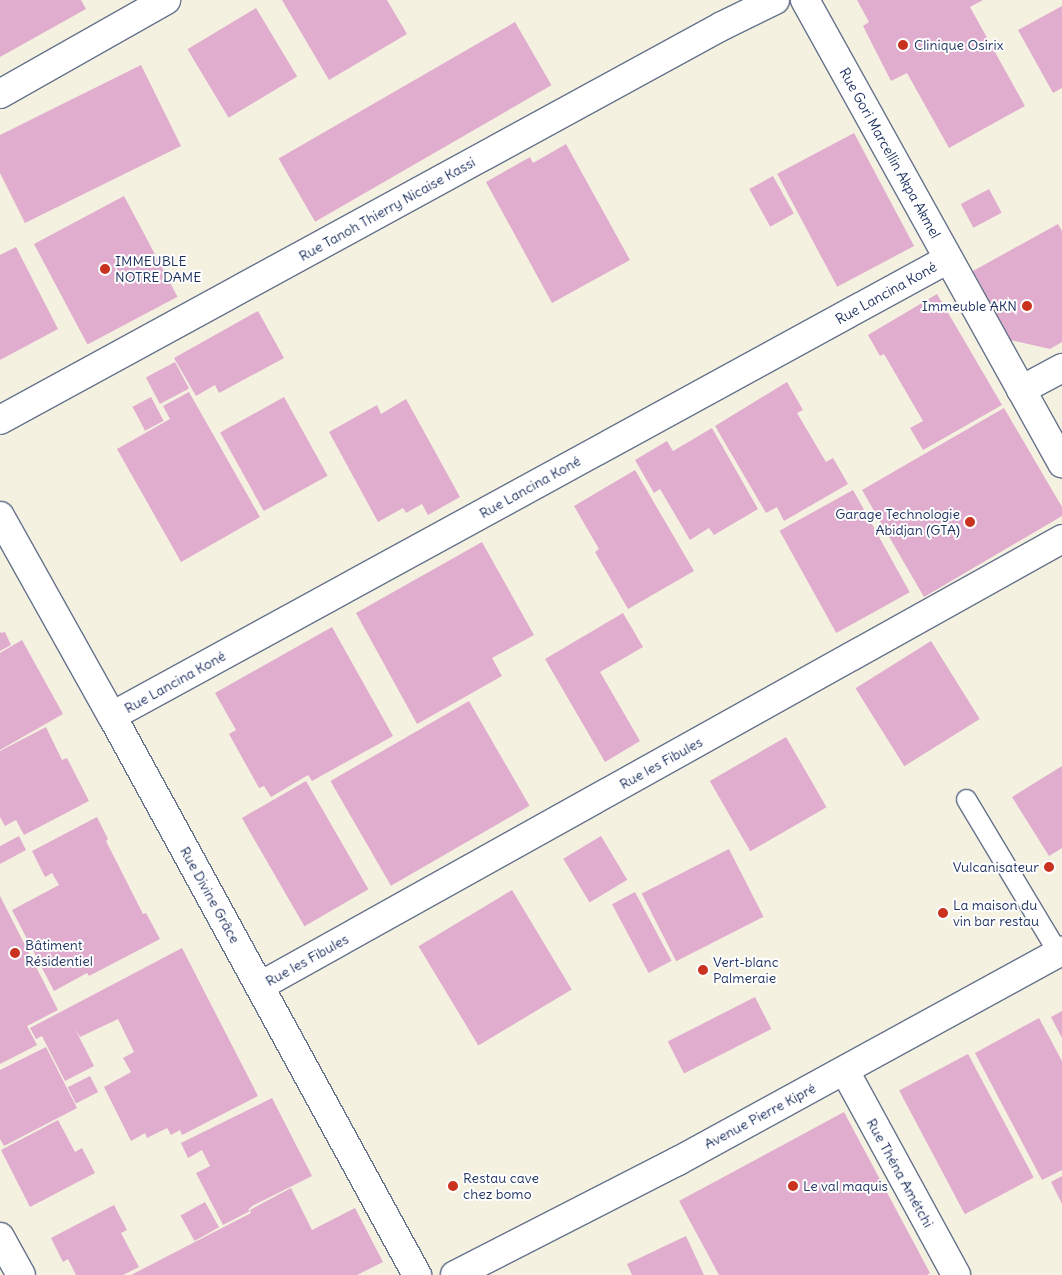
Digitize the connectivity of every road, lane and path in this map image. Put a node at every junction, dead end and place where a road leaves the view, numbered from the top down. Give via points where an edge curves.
1 (166, 0) edge
2 (775, 0) edge
3 (806, 0) edge
4 (0, 94) edge
5 (948, 259) junction
6 (1062, 368) edge
7 (1021, 390) junction
8 (0, 420) edge
9 (1062, 463) edge
10 (0, 516) edge
11 (1062, 539) edge
12 (112, 716) junction
13 (966, 799) dead end
14 (1060, 952) edge
15 (260, 986) junction
16 (844, 1071) junction
17 (0, 1237) edge
18 (21, 1275) edge
19 (416, 1275) edge
20 (456, 1275) edge
21 (956, 1275) edge

1 - 4 street
2 - 8 street, Rue Tanoh Thierry Nicaise Kassi
3 - 5 street, Rue Gori Marcellin Akpa Akmel
5 - 7 street, Rue Gori Marcellin Akpa Akmel
5 - 12 street, Rue Lancina Koné
6 - 7 street
7 - 9 street, Rue Gori Marcellin Akpa Akmel
10 - 12 street, Rue Divine Grâce
11 - 15 street, Rue les Fibules
12 - 15 street, Rue Divine Grâce
13 - 14 lane
14 - 16 street, Avenue Pierre Kipré
15 - 19 street, Rue Divine Grâce
16 - 20 street, Avenue Pierre Kipré
16 - 21 street, Rue Théna Amétchi
17 - 18 street

